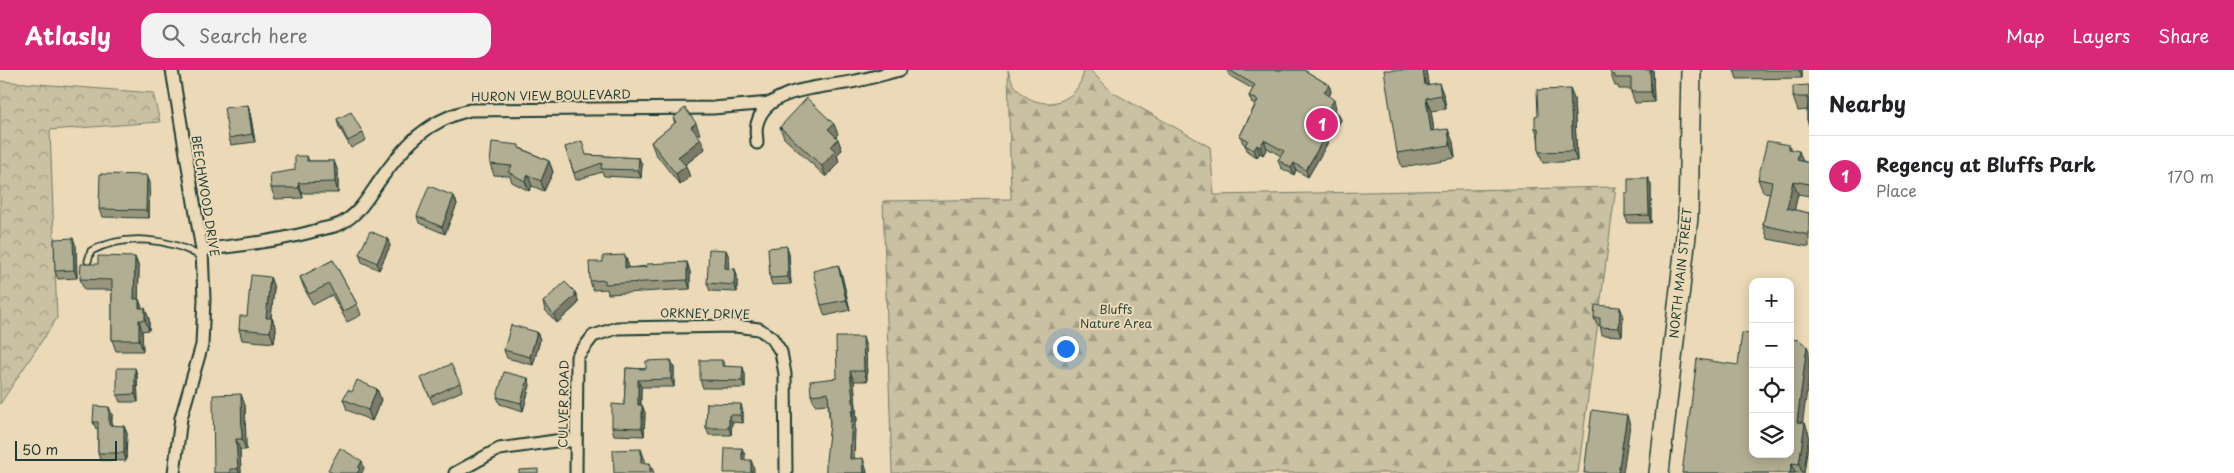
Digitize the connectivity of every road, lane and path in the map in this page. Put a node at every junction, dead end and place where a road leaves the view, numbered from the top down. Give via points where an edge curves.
1 (172, 70) edge
2 (900, 70) edge
3 (1690, 71) edge
4 (771, 103) junction
5 (757, 143) dead end
6 (202, 253) junction
7 (88, 261) dead end
8 (617, 328) joint
9 (576, 441) junction
10 (174, 473) edge
11 (455, 473) edge
12 (576, 473) edge
13 (786, 473) edge
14 (1659, 473) edge

1 - 6 street, BEECHWOOD DRIVE
2 - 4 street, HURON VIEW BOULEVARD via 797,90
3 - 14 main road, NORTH MAIN STREET via 1688,218
4 - 5 street, HURON VIEW BOULEVARD via 756,126
4 - 6 street, HURON VIEW BOULEVARD via 713,108 470,110 449,115 411,142 360,209 339,224 306,234
6 - 7 lane via 159,240 131,241 104,244 91,251
6 - 10 street, BEECHWOOD DRIVE via 202,345 182,418
8 - 9 street, CULVER ROAD via 593,336 576,357
8 - 13 street, ORKNEY DRIVE via 735,326 759,329 772,338 781,352 785,374
9 - 11 street via 499,449
9 - 12 street, CULVER ROAD

